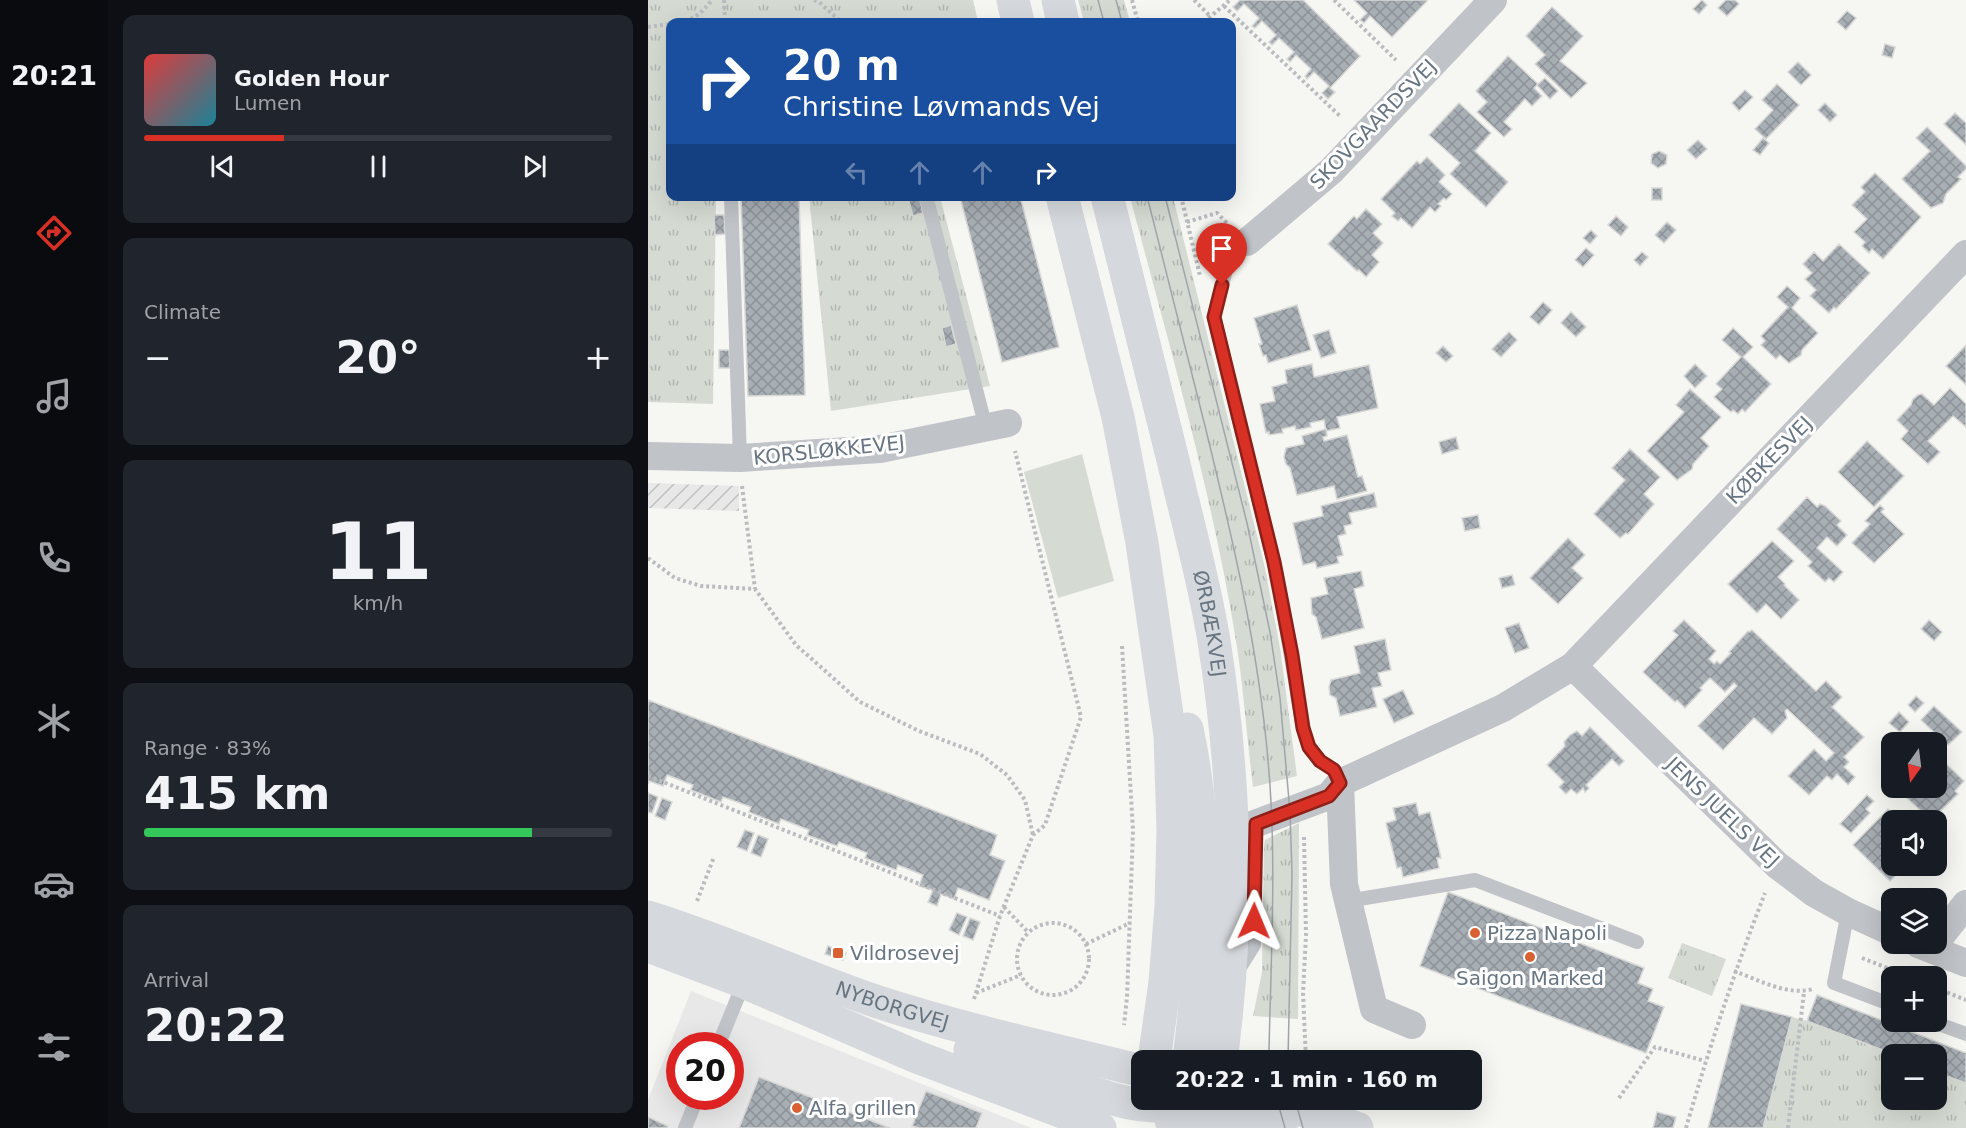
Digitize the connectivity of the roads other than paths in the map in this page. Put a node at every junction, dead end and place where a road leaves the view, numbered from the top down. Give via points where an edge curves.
1 (1013, 0) edge
2 (1058, 0) edge
3 (1493, 0) edge
4 (1017, 18) edge
5 (1063, 18) edge
6 (731, 201) edge
7 (928, 201) edge
8 (1063, 201) edge
9 (1108, 201) edge
10 (1247, 242) joint
11 (1966, 255) edge
12 (997, 425) joint
13 (648, 456) edge
14 (740, 458) junction
15 (1142, 543) junction
16 (1572, 666) junction
17 (1340, 783) junction
18 (1244, 828) junction
19 (1347, 901) junction
20 (1966, 904) edge
21 (1848, 912) junction
22 (648, 917) edge
23 (1947, 924) edge
24 (1881, 927) edge
25 (1637, 942) dead end
26 (648, 946) edge
27 (1947, 954) edge
28 (1966, 963) edge
29 (744, 982) junction
30 (1881, 1001) edge
31 (1412, 1024) dead end
32 (1947, 1027) edge
33 (724, 1032) edge
34 (1966, 1034) edge
35 (1155, 1050) edge
36 (1190, 1050) edge
37 (1222, 1050) edge
38 (1131, 1069) edge
39 (692, 1110) edge
40 (1300, 1110) edge
41 (1178, 1113) edge
42 (685, 1128) edge
43 (1100, 1128) edge
44 (1281, 1128) edge
45 (1357, 1128) edge

1 - 4 main road
2 - 5 main road
3 - 10 street, SKOVGAARDSVEJ via 1331,171
6 - 14 lane
7 - 12 lane
8 - 15 main road via 1118,417
9 - 18 main road, ØRBÆKVEJ via 1214,639 1229,758
10 - 17 lane via 1226,270 1214,317 1278,580 1303,728 1309,747 1334,770
11 - 16 street, KØBKESVEJ
12 - 14 street, KORSLØKKEVEJ via 880,448
13 - 14 street, KORSLØKKEVEJ
15 - 35 main road via 1170,735 1173,830 1165,982
15 - 36 main road via 1188,732 1202,831 1198,987
16 - 17 street, KØBKESVEJ via 1503,708
16 - 21 street, JENS JUELS VEJ via 1777,865
17 - 18 street, KØBKESVEJ via 1329,796
17 - 19 street
18 - 37 main road, ØRBÆKVEJ
19 - 25 lane via 1475,880
19 - 31 street via 1374,1009
20 - 23 street
21 - 24 street, JENS JUELS VEJ
21 - 30 lane via 1834,983
22 - 38 main road, NYBORGVEJ via 877,1001 966,1029
26 - 29 main road, NYBORGVEJ
27 - 28 street
29 - 33 lane
29 - 41 main road via 922,1034 1108,1098
29 - 43 main road, NYBORGVEJ via 917,1057
32 - 34 lane
39 - 42 lane
40 - 45 main road
41 - 44 main road via 1237,1116

